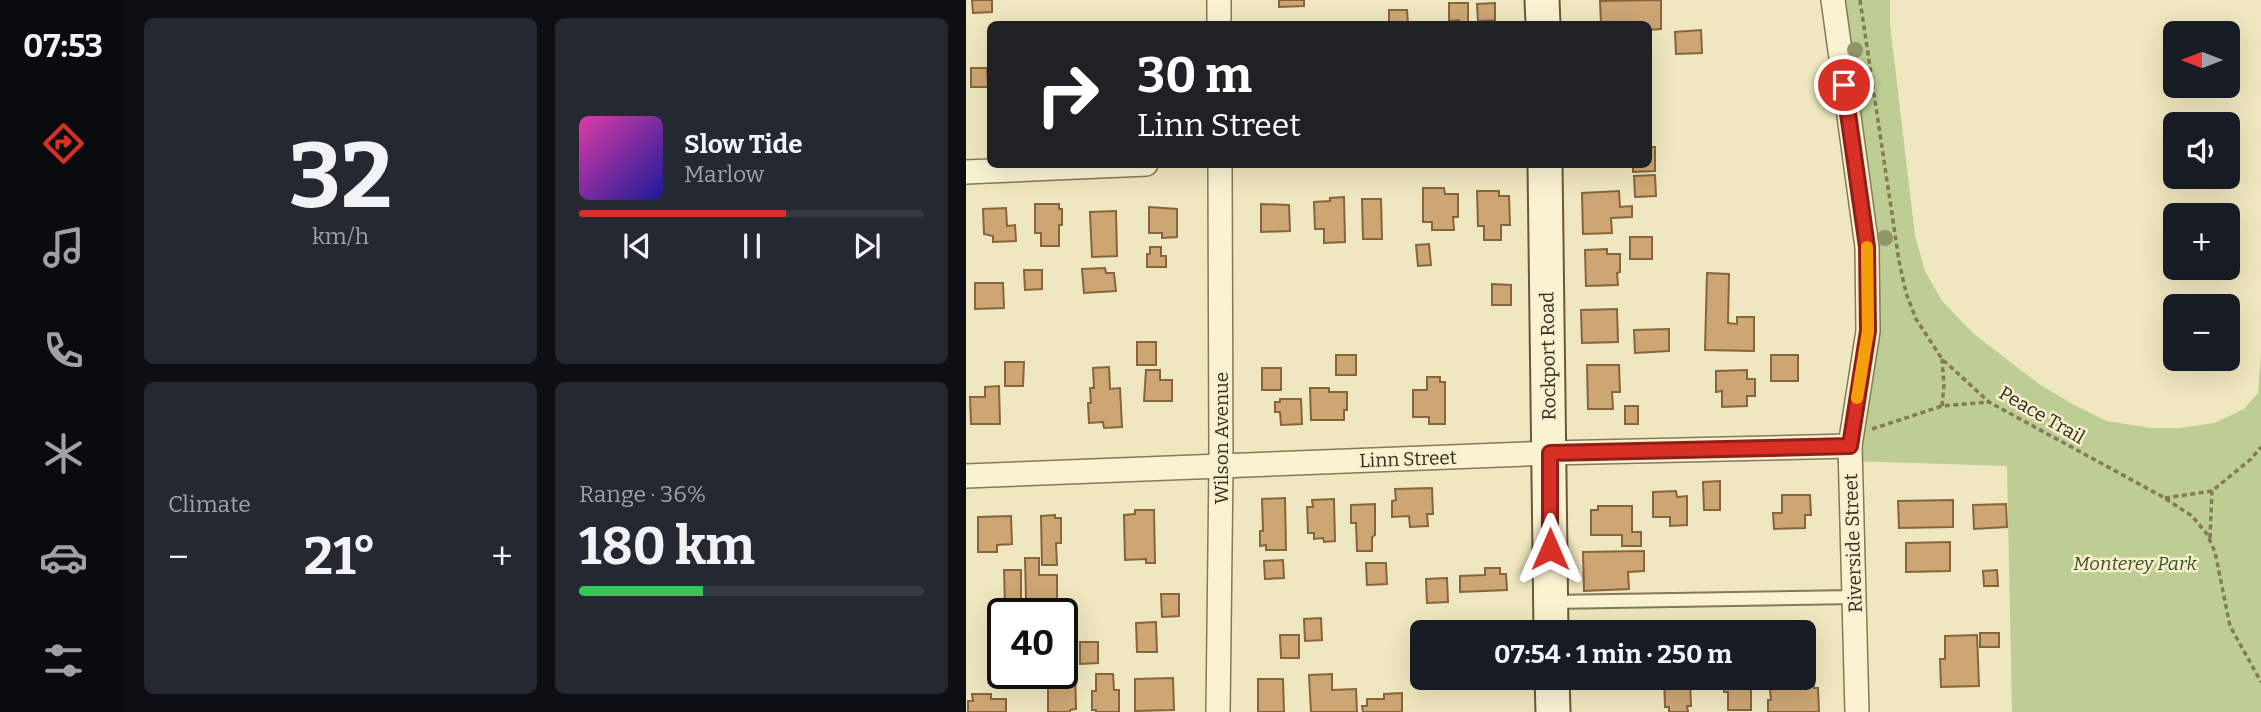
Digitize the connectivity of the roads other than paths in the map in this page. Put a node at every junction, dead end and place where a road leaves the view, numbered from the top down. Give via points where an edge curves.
1 (1219, 0) edge
2 (1542, 0) edge
3 (1833, 0) edge
4 (1219, 21) edge
5 (1543, 21) edge
6 (1056, 168) edge
7 (1220, 168) edge
8 (1545, 168) edge
9 (966, 172) edge
10 (1850, 441) junction
11 (1550, 453) junction
12 (1221, 466) junction
13 (966, 476) edge
14 (1855, 597) junction
15 (1551, 617) edge
16 (1552, 690) edge
17 (1218, 712) edge
18 (1553, 712) edge
19 (1857, 712) edge

1 - 4 street
2 - 5 street
3 - 10 street, Riverside Street via 1867,247 1868,331
6 - 9 street
7 - 12 street, Wilson Avenue
8 - 11 street, Rockport Road
10 - 11 street, Linn Street
10 - 14 street, Riverside Street
11 - 12 street, Linn Street
11 - 15 street, Rockport Road
12 - 13 street, Linn Street
12 - 17 street, Wilson Avenue
14 - 15 lane
14 - 19 street, Riverside Street
16 - 18 street

